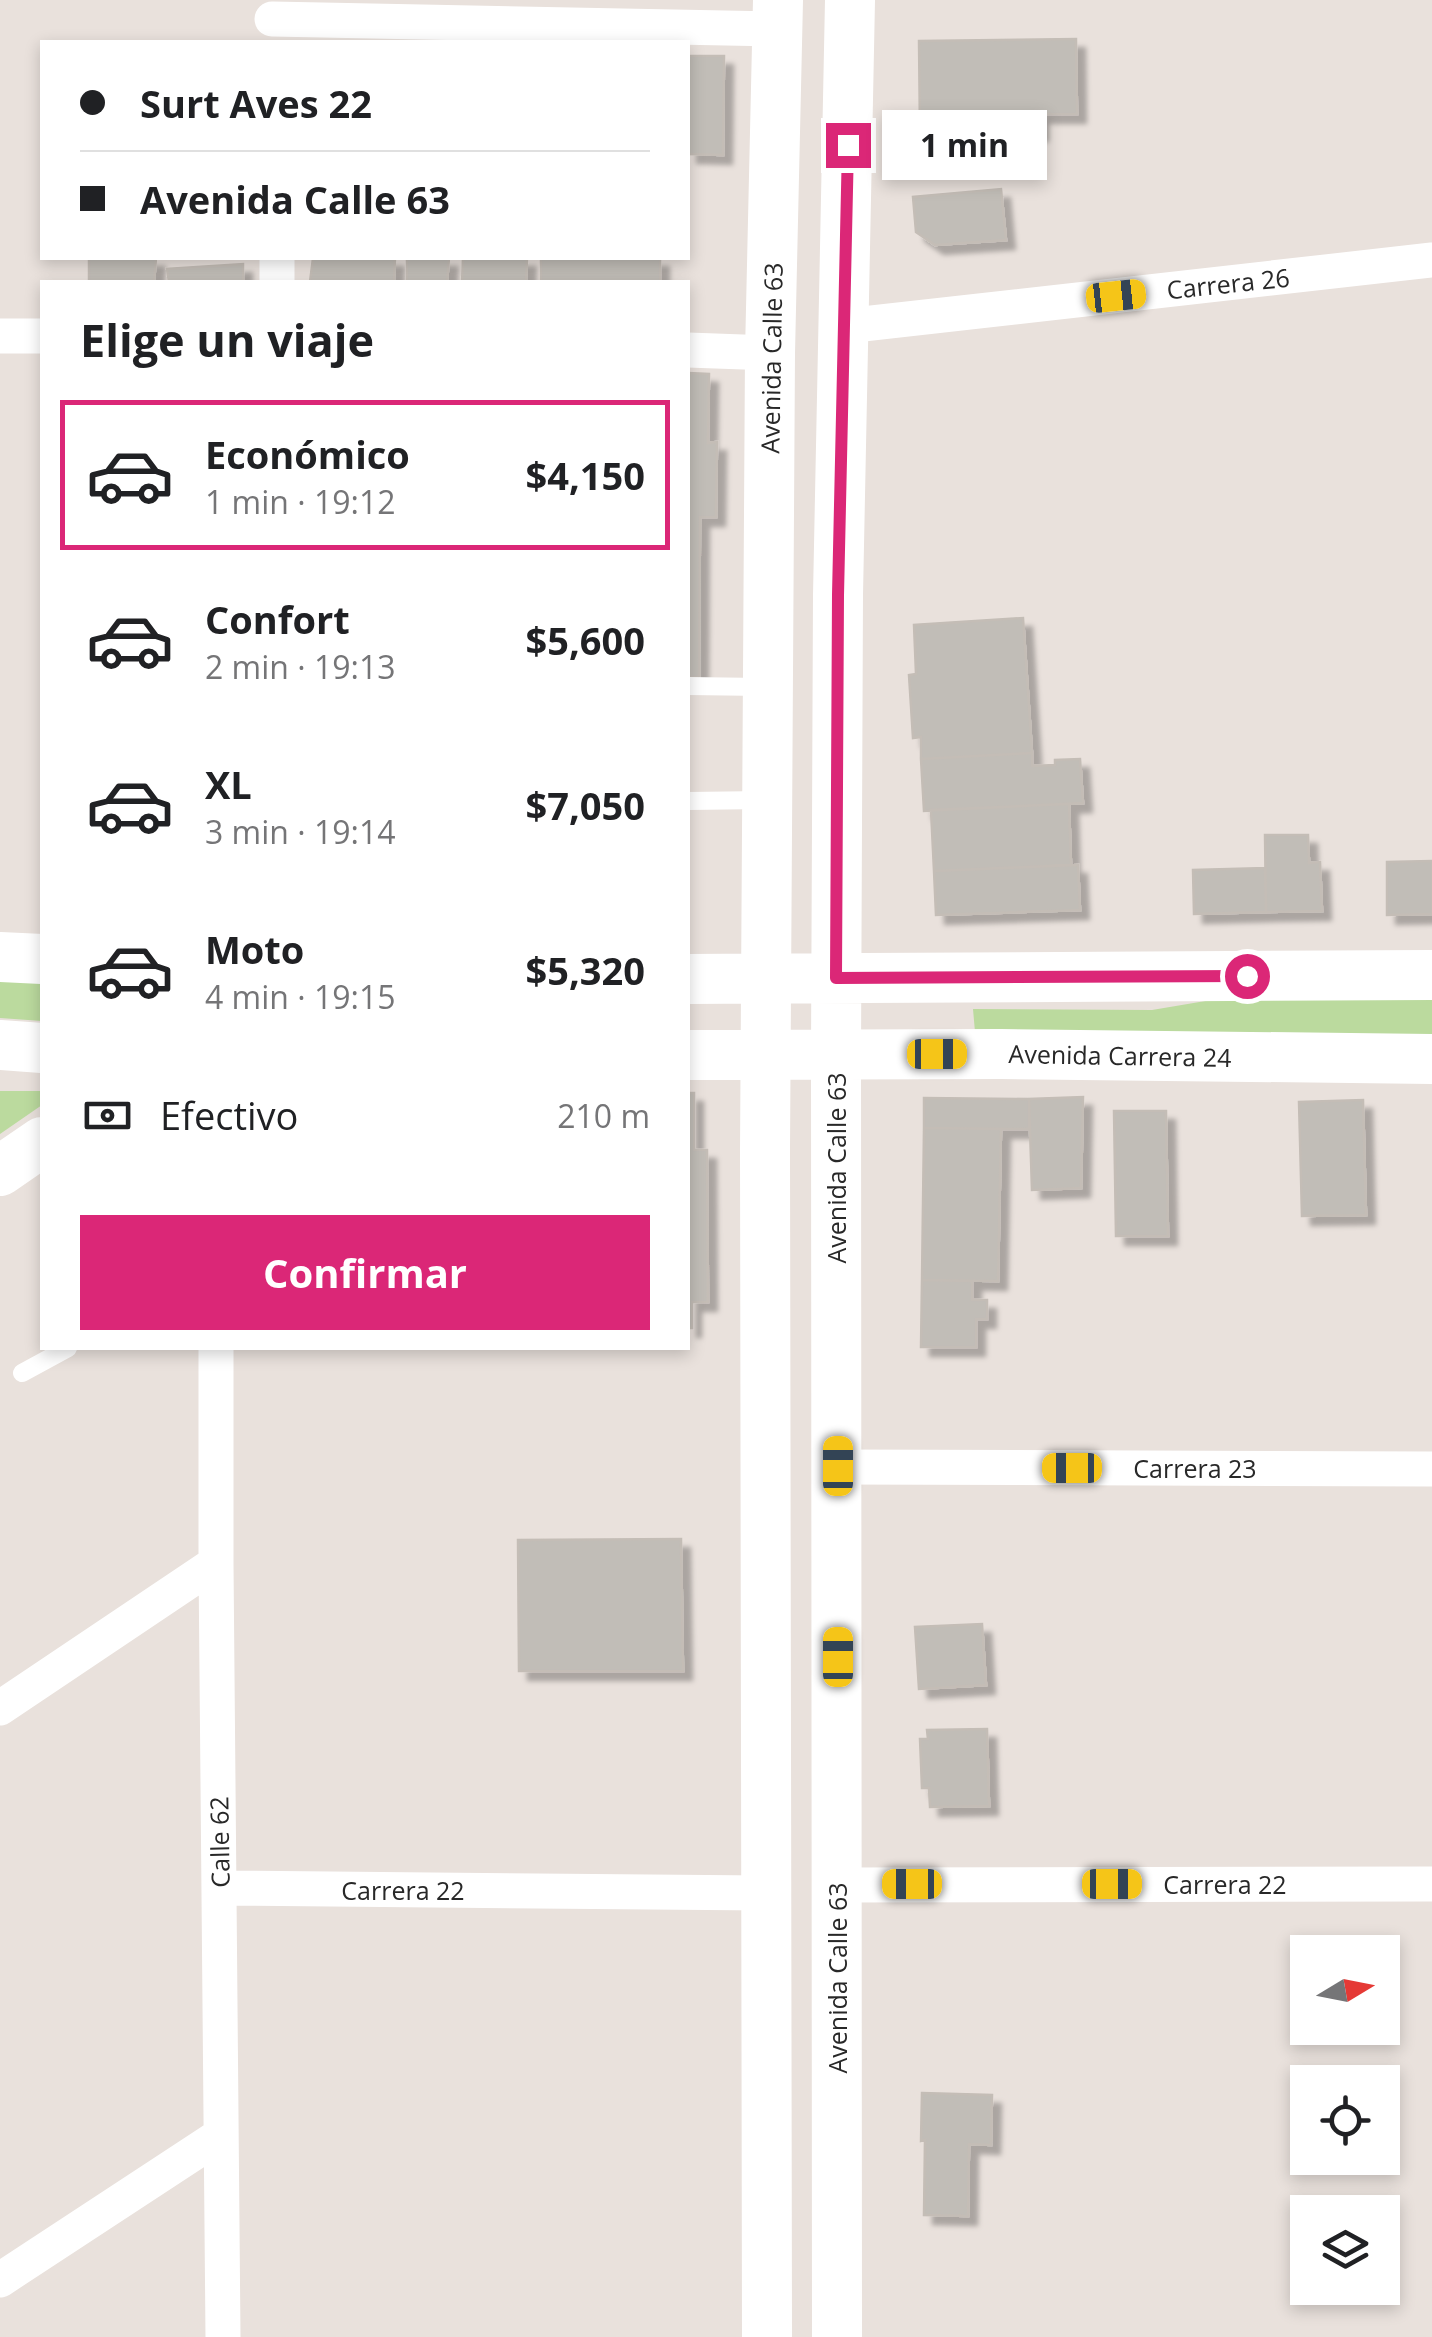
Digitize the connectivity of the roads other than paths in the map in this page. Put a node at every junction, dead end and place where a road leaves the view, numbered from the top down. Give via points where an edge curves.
1 (850, 0) edge
2 (778, 14) edge
3 (272, 21) edge
4 (1432, 260) edge
5 (845, 326) junction
6 (0, 336) edge
7 (40, 336) edge
8 (690, 350) edge
9 (770, 353) junction
10 (690, 686) edge
11 (768, 687) junction
12 (767, 800) junction
13 (690, 802) edge
14 (0, 956) edge
15 (40, 959) edge
16 (1432, 975) edge
17 (836, 978) junction
18 (690, 979) edge
19 (766, 979) junction
20 (0, 1045) edge
21 (40, 1048) edge
22 (765, 1054) junction
23 (836, 1054) junction
24 (690, 1055) edge
25 (1432, 1059) edge
26 (40, 1143) edge
27 (0, 1171) edge
28 (64, 1350) edge
29 (216, 1350) edge
30 (22, 1373) dead end
31 (838, 1466) junction
32 (1432, 1469) edge
33 (216, 1563) junction
34 (0, 1708) edge
35 (1432, 1884) edge
36 (838, 1885) junction
37 (219, 1888) junction
38 (767, 1893) junction
39 (221, 2135) junction
40 (0, 2280) edge
41 (223, 2337) edge
42 (766, 2337) edge
43 (837, 2337) edge

1 - 5 main road, Avenida Calle 63
2 - 3 street
2 - 9 main road, Avenida Calle 63
4 - 5 street, Carrera 26
5 - 17 main road, Avenida Calle 63
6 - 7 street
8 - 9 street
9 - 11 main road, Avenida Calle 63
10 - 11 lane
11 - 12 main road, Avenida Calle 63
12 - 13 lane
12 - 19 main road, Avenida Calle 63
14 - 15 main road
16 - 17 main road
17 - 19 main road
17 - 23 main road, Avenida Calle 63
18 - 19 main road
19 - 22 main road, Avenida Calle 63
20 - 21 main road
22 - 23 main road, Avenida Carrera 24
22 - 24 main road, Avenida Carrera 24
22 - 38 main road, Avenida Calle 63
23 - 25 main road, Avenida Carrera 24
23 - 31 main road, Avenida Calle 63
26 - 27 main road
28 - 30 lane
29 - 33 street, Calle 62
31 - 32 street, Carrera 23
31 - 36 main road, Avenida Calle 63
33 - 34 street
33 - 37 street, Calle 62
35 - 36 street, Carrera 22
36 - 43 main road, Avenida Calle 63
37 - 38 street, Carrera 22
37 - 39 street, Calle 62
38 - 42 main road, Avenida Calle 63
39 - 40 street
39 - 41 street, Calle 62

